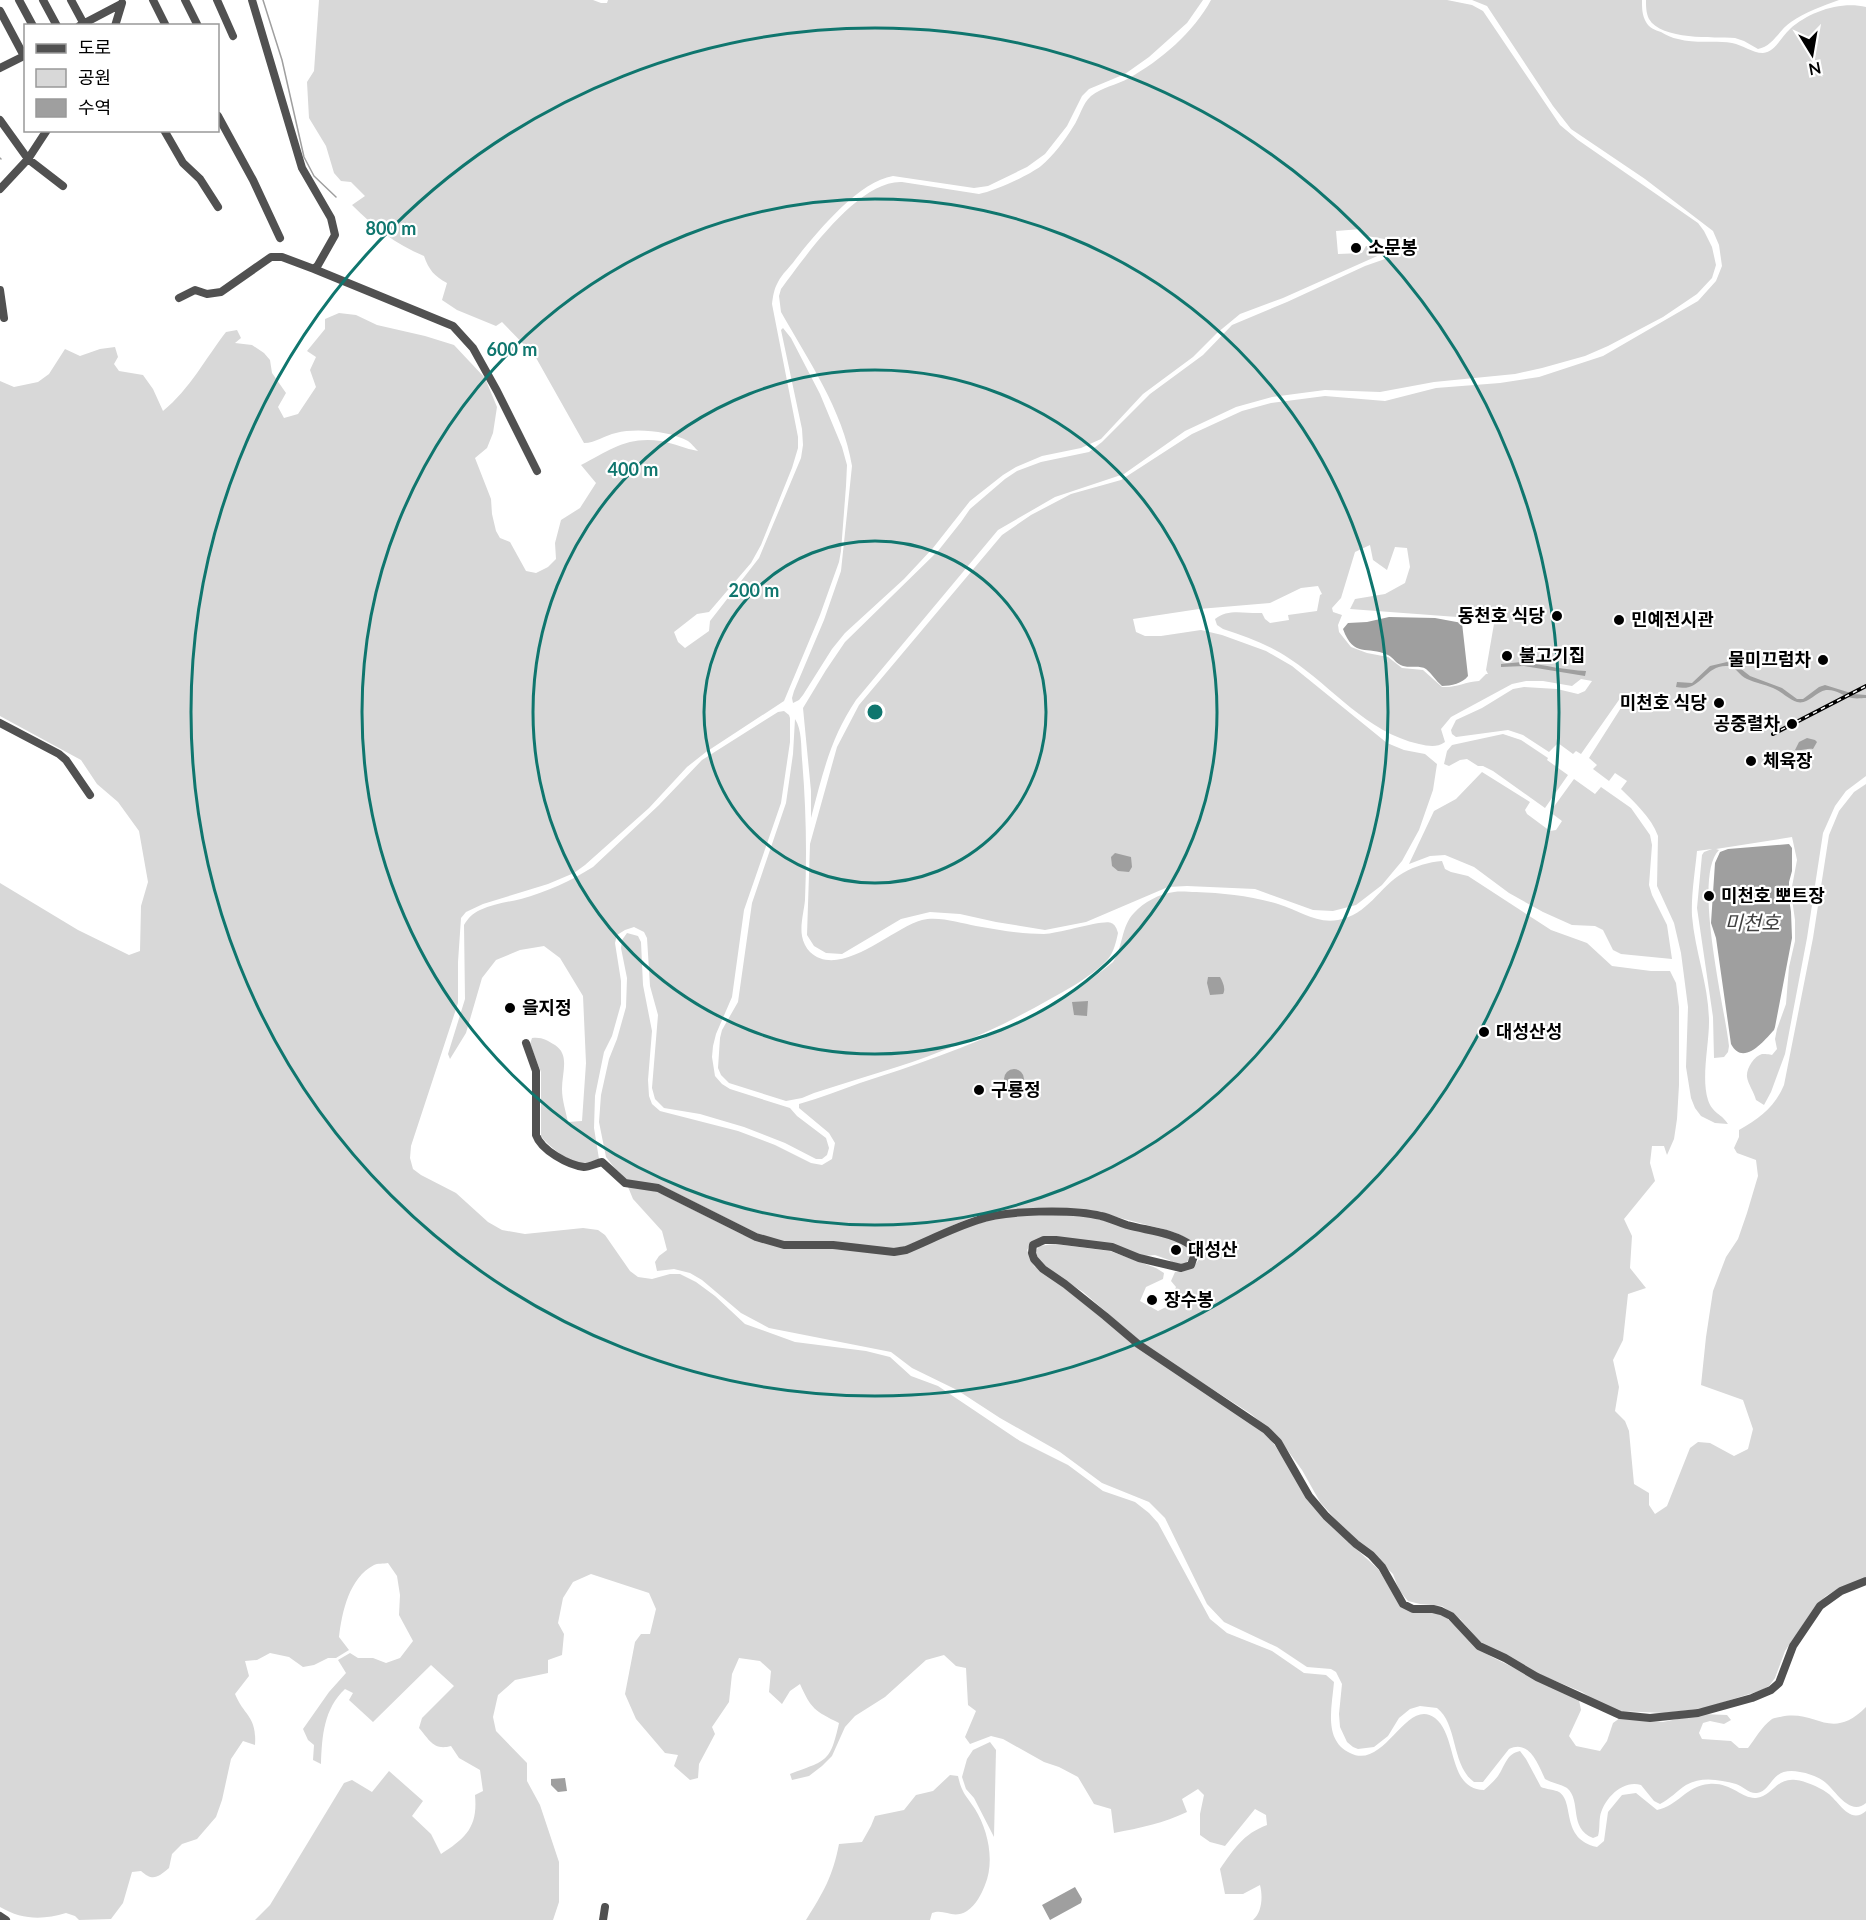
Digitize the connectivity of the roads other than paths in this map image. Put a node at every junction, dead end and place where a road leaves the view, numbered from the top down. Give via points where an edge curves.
1 (19, 0) edge
2 (43, 0) edge
3 (71, 0) edge
4 (153, 0) edge
5 (185, 0) edge
6 (217, 0) edge
7 (252, 0) edge
8 (122, 2) edge
9 (0, 11) edge
10 (32, 24) edge
11 (56, 24) edge
12 (83, 24) edge
13 (85, 24) edge
14 (116, 24) edge
15 (165, 24) edge
16 (197, 24) edge
17 (233, 36) dead end
18 (24, 53) edge
19 (24, 56) edge
20 (0, 68) edge
21 (219, 118) edge
22 (0, 120) edge
23 (46, 132) edge
24 (165, 132) edge
25 (28, 159) junction
26 (63, 186) dead end
27 (0, 189) edge
28 (218, 207) dead end
29 (280, 238) dead end
30 (314, 269) junction
31 (0, 290) edge
32 (179, 298) dead end
33 (4, 318) dead end
34 (537, 471) dead end
35 (0, 723) edge
36 (90, 795) dead end
37 (526, 1043) dead end
38 (1866, 1581) edge
39 (605, 1906) dead end
40 (0, 1916) edge
41 (6, 1920) edge
42 (603, 1920) edge

1 - 10 street
2 - 11 street
3 - 12 street
4 - 15 street
5 - 16 street
6 - 17 street
7 - 30 street via 302,168 334,227 331,244
8 - 13 street
8 - 14 street
9 - 18 street
19 - 20 street
21 - 29 street
22 - 25 street
23 - 25 street
24 - 28 street via 183,163 200,178
25 - 26 street
25 - 27 street
30 - 32 street via 271,257 221,292 207,294 195,290
30 - 34 street via 453,326 473,348
31 - 33 street
35 - 36 street via 59,754
37 - 38 street via 535,1064 537,1135 541,1144 560,1158 585,1167 602,1162 625,1183 658,1188 756,1238 784,1245 833,1245 894,1252 979,1219 1035,1212 1100,1216 1183,1240 1192,1246 1194,1256 1191,1265 1180,1268 1112,1247 1056,1240 1038,1242 1032,1253 1036,1263 1138,1344 1266,1430 1285,1452 1309,1496 1382,1567 1403,1604 1413,1609 1442,1611 1479,1646 1600,1707 1620,1715 1650,1718 1724,1707 1771,1690 1779,1683 1793,1646 1821,1606 1841,1591
39 - 42 street
40 - 41 street

